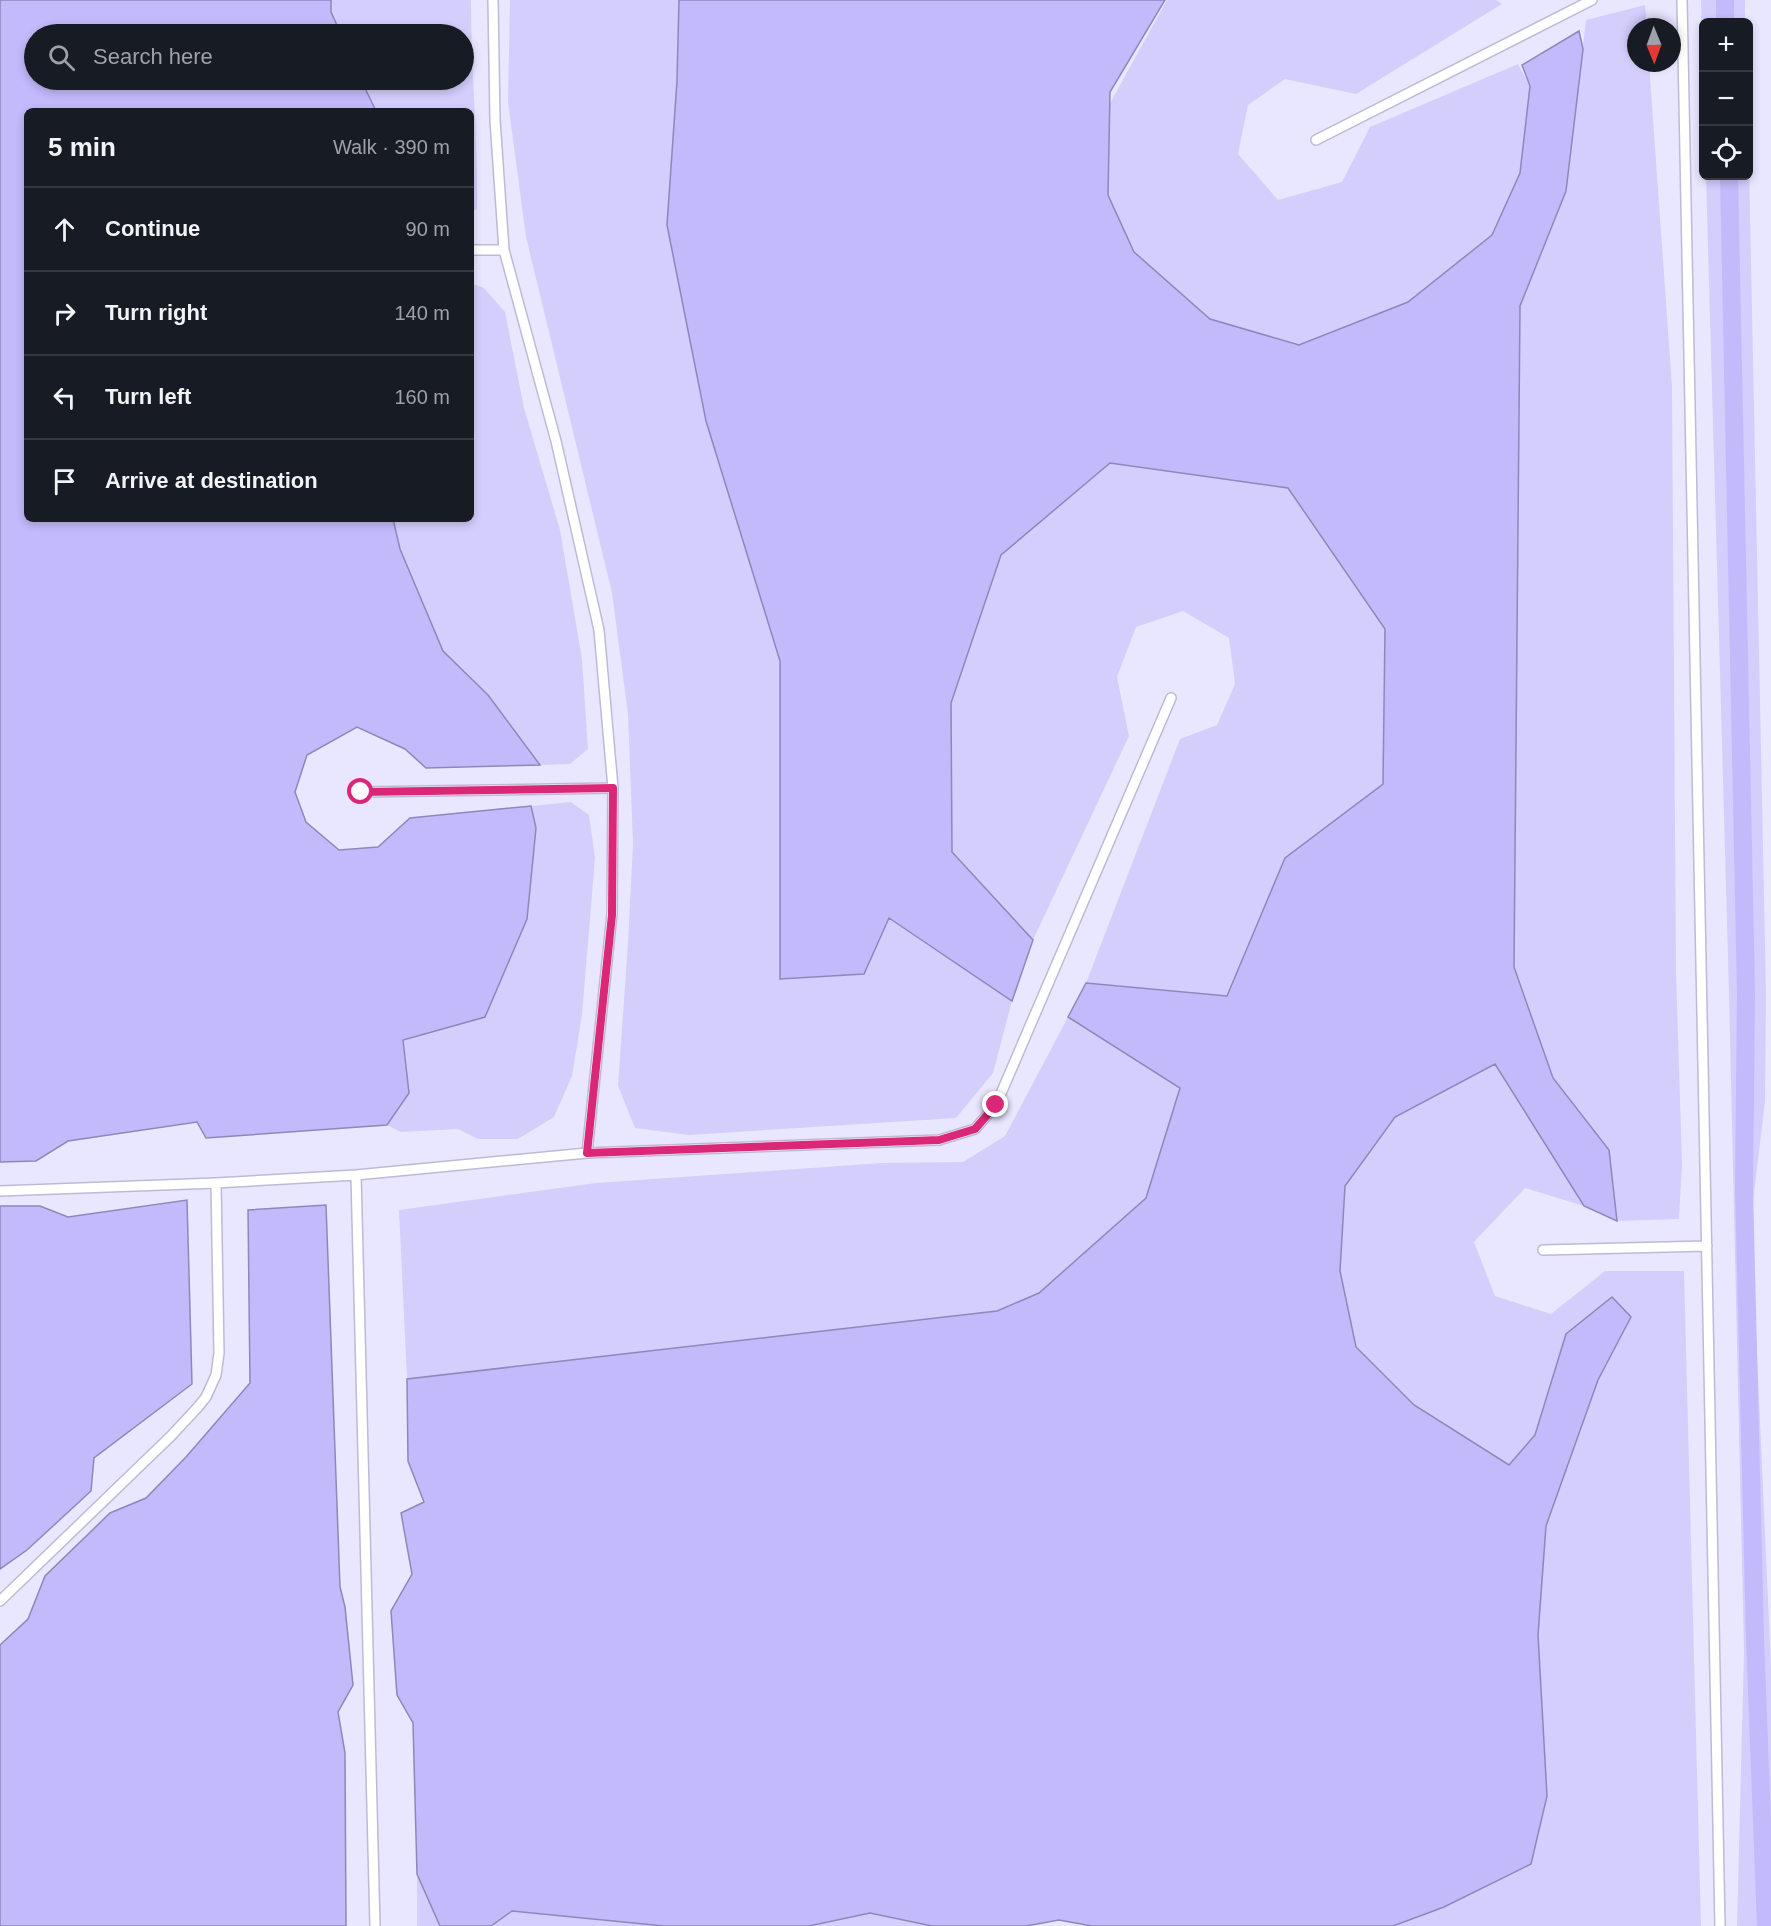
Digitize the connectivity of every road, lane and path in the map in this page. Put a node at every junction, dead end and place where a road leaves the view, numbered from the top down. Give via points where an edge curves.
1 (493, 0) edge
2 (1592, 0) edge
3 (1682, 0) edge
4 (1316, 140) dead end
5 (474, 250) edge
6 (504, 250) junction
7 (1172, 698) dead end
8 (613, 788) junction
9 (361, 792) dead end
10 (587, 1153) junction
11 (356, 1175) junction
12 (216, 1183) junction
13 (0, 1191) edge
14 (1707, 1246) junction
15 (1543, 1250) dead end
16 (0, 1601) edge
17 (375, 1926) edge
18 (1720, 1926) edge

1 - 6 lane via 495,120
2 - 4 lane
3 - 14 lane
5 - 6 lane
6 - 8 lane via 556,441 599,630
7 - 10 lane via 996,1105 975,1129 939,1140
8 - 9 lane
8 - 10 lane via 612,915
10 - 11 lane
11 - 12 lane
11 - 17 lane
12 - 13 lane
12 - 16 lane via 219,1353 216,1375 206,1397 171,1436
14 - 15 lane
14 - 18 lane

